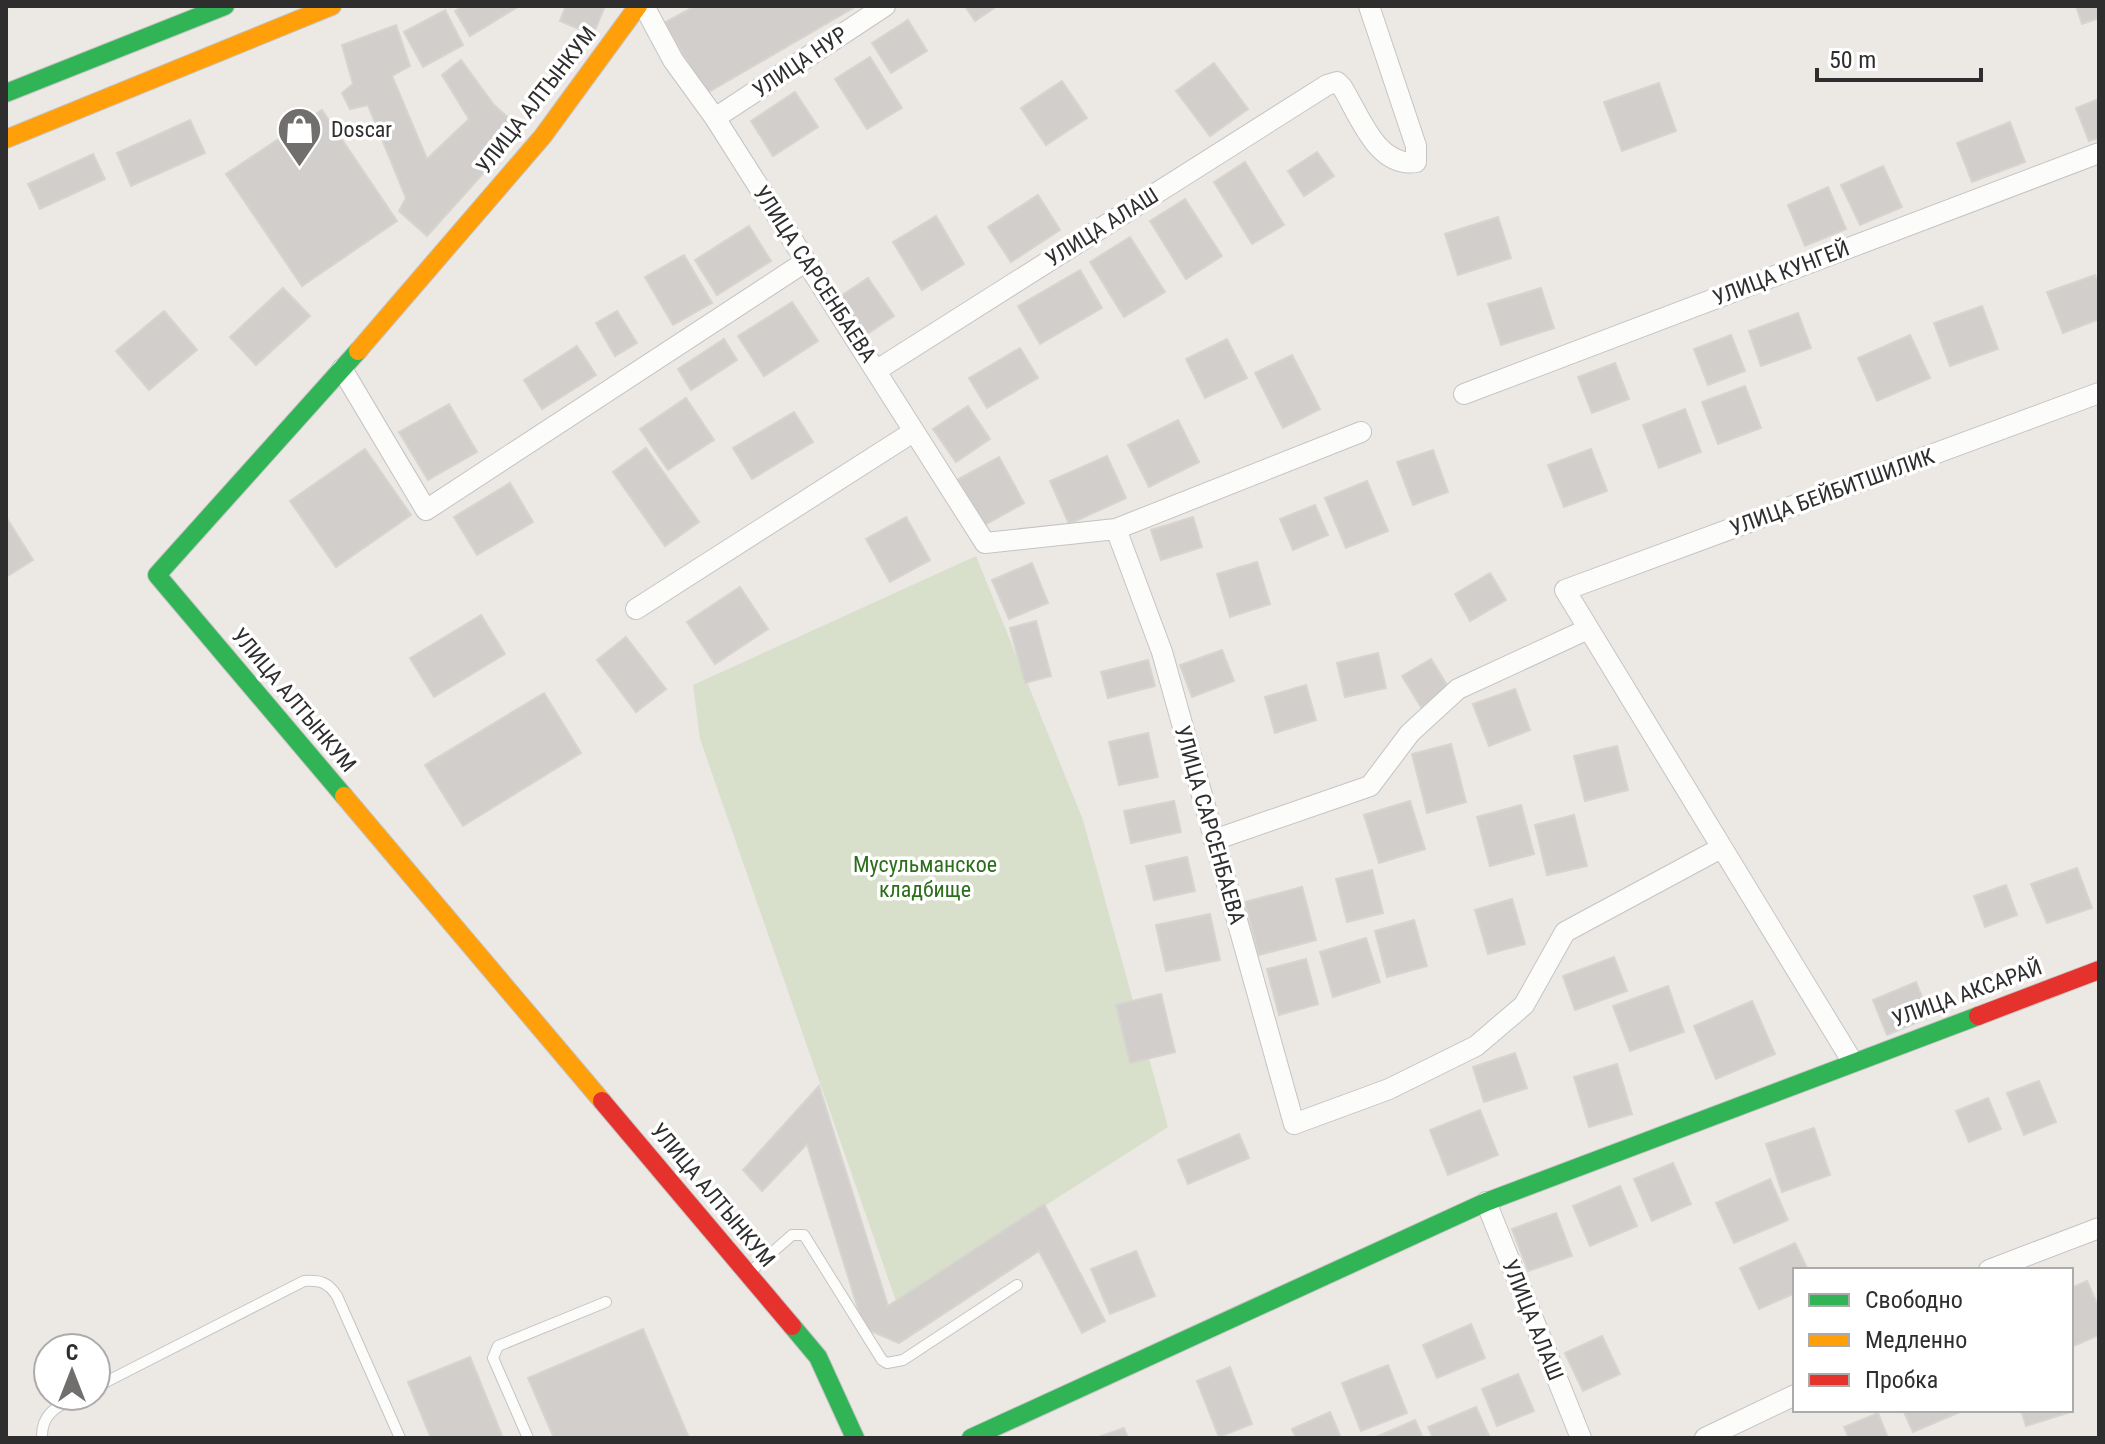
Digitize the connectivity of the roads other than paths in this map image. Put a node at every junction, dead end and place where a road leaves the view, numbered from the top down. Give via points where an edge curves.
1 (225, 6) edge
2 (332, 6) edge
3 (638, 6) edge
4 (644, 6) edge
5 (885, 6) edge
6 (1369, 6) edge
7 (6, 93) edge
8 (715, 118) junction
9 (6, 139) edge
10 (2099, 153) edge
11 (805, 262) junction
12 (342, 369) junction
13 (877, 370) junction
14 (2099, 393) edge
15 (1464, 394) dead end
16 (913, 432) junction
17 (1361, 432) dead end
18 (1116, 529) junction
19 (636, 609) dead end
20 (1588, 629) junction
21 (1214, 840) junction
22 (1721, 848) junction
23 (2099, 970) edge
24 (1852, 1061) junction
25 (1486, 1202) junction
26 (2099, 1228) edge
27 (1994, 1268) edge
28 (748, 1274) junction
29 (1017, 1285) dead end
30 (606, 1302) dead end
31 (112, 1379) edge
32 (1793, 1396) edge
33 (50, 1412) edge
34 (42, 1438) edge
35 (400, 1438) edge
36 (528, 1438) edge
37 (855, 1438) edge
38 (971, 1438) edge
39 (1581, 1438) edge
40 (1705, 1438) edge

1 - 7 street
2 - 9 street
3 - 12 street, УЛИЦА АЛТЫНКУМ via 543,136
4 - 8 street, УЛИЦА САРСЕНБАЕВА via 673,60
5 - 8 street, УЛИЦА НУР
6 - 13 street, УЛИЦА АЛАШ via 1416,146 1416,162 1401,164 1384,157 1342,87 1337,82 1327,85
8 - 11 street, УЛИЦА САРСЕНБАЕВА
10 - 15 street, УЛИЦА КУНГЕЙ
11 - 12 street via 426,510
11 - 13 street, УЛИЦА САРСЕНБАЕВА
12 - 28 street, УЛИЦА АЛТЫНКУМ via 157,575
13 - 16 street, УЛИЦА САРСЕНБАЕВА
14 - 20 street, УЛИЦА БЕЙБИТШИЛИК via 1565,590
16 - 18 street, УЛИЦА САРСЕНБАЕВА via 985,543
16 - 19 street
17 - 18 street
18 - 21 street, УЛИЦА САРСЕНБАЕВА via 1162,652
20 - 21 street via 1458,689 1410,733 1370,786
20 - 22 street
21 - 22 street, УЛИЦА САРСЕНБАЕВА via 1294,1124 1389,1089 1476,1046 1524,1005 1565,932
22 - 24 street
23 - 24 street, УЛИЦА АКСАРАЙ
24 - 25 street, УЛИЦА АКСАРАЙ
25 - 38 street, УЛИЦА АКСАРАЙ
25 - 39 street, УЛИЦА АЛАШ
26 - 27 street
28 - 29 lane via 792,1235 804,1235 887,1363 903,1360
28 - 37 street, УЛИЦА АЛТЫНКУМ via 818,1357
30 - 36 lane via 498,1346 493,1358
31 - 35 lane via 304,1281 319,1280 337,1296
32 - 40 street
33 - 34 lane

